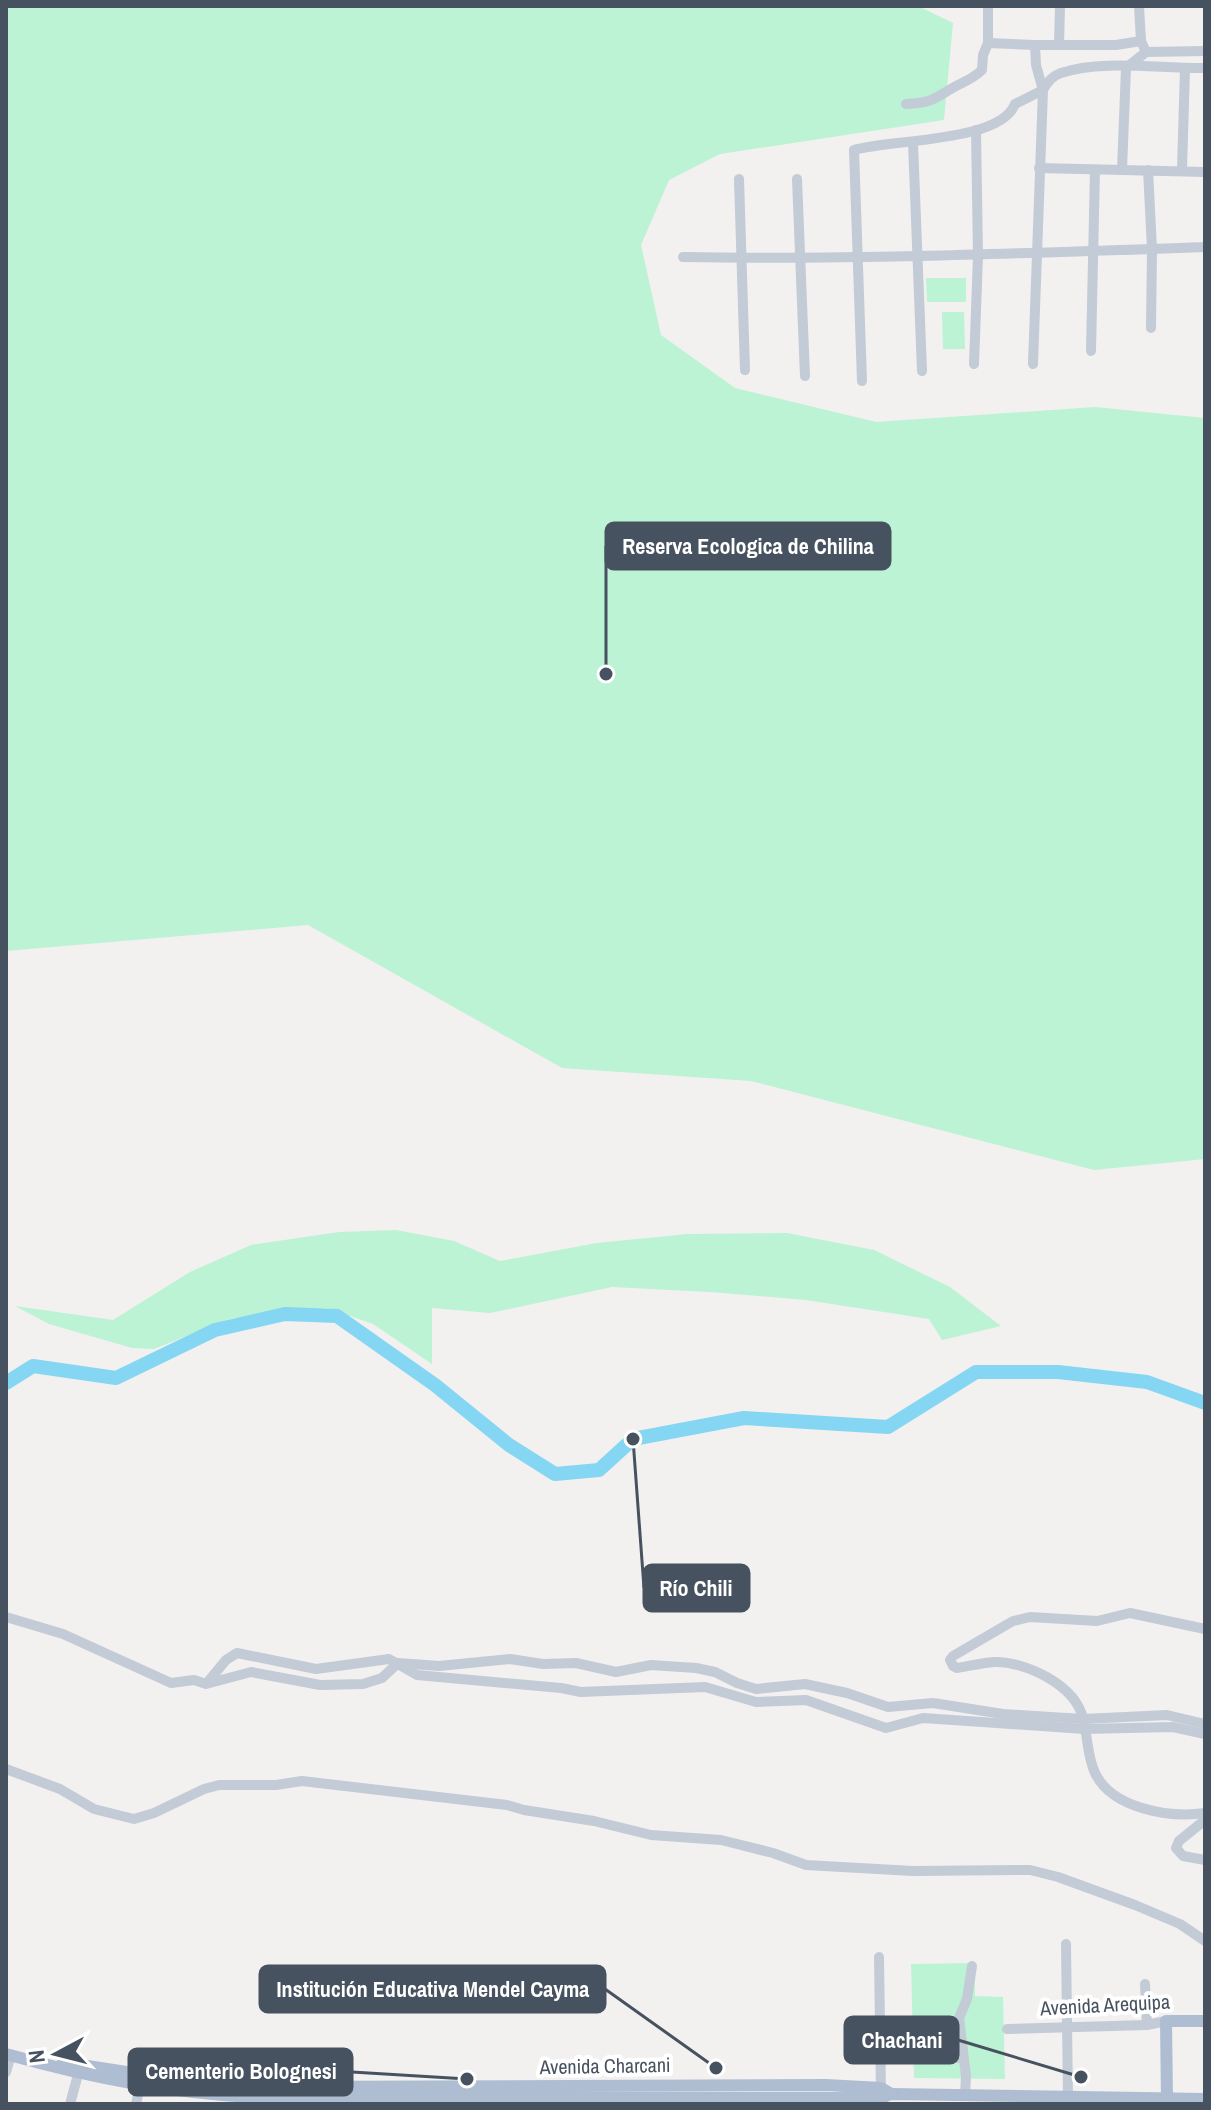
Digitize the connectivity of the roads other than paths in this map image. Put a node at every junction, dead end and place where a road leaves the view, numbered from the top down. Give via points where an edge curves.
1 (988, 6) edge
2 (1060, 6) edge
3 (1139, 6) edge
4 (988, 43) junction
5 (1035, 45) junction
6 (1059, 45) junction
7 (1144, 46) junction
8 (1205, 51) edge
9 (1126, 68) junction
10 (1205, 68) edge
11 (1185, 69) junction
12 (1043, 90) junction
13 (906, 104) dead end
14 (976, 130) junction
15 (913, 143) junction
16 (1039, 168) junction
17 (1182, 169) junction
18 (1095, 170) junction
19 (1122, 170) junction
20 (1148, 170) junction
21 (1205, 172) edge
22 (739, 179) dead end
23 (797, 179) dead end
24 (1205, 247) edge
25 (1152, 249) junction
26 (1094, 251) junction
27 (1036, 255) junction
28 (978, 256) junction
29 (683, 257) dead end
30 (918, 257) junction
31 (741, 258) junction
32 (858, 258) junction
33 (800, 260) junction
34 (1151, 328) dead end
35 (1091, 351) dead end
36 (974, 364) dead end
37 (1033, 364) dead end
38 (745, 370) dead end
39 (922, 371) dead end
40 (805, 376) dead end
41 (862, 381) dead end
42 (6, 1617) edge
43 (1205, 1629) edge
44 (398, 1663) junction
45 (206, 1684) junction
46 (1084, 1724) junction
47 (1205, 1724) edge
48 (1205, 1734) edge
49 (6, 1769) edge
50 (1205, 1813) edge
51 (1205, 1820) edge
52 (1205, 1860) edge
53 (1189, 1930) junction
54 (1205, 1934) edge
55 (1205, 1941) edge
56 (1066, 1944) dead end
57 (879, 1957) dead end
58 (972, 1966) dead end
59 (1145, 1984) dead end
60 (1166, 2021) junction
61 (1205, 2021) edge
62 (1147, 2025) junction
63 (1068, 2028) junction
64 (1007, 2029) dead end
65 (9, 2054) edge
66 (918, 2057) dead end
67 (963, 2058) junction
68 (80, 2070) junction
69 (6, 2072) edge
70 (141, 2081) junction
71 (202, 2094) edge
72 (715, 2095) edge
73 (826, 2095) edge
74 (265, 2096) edge
75 (590, 2096) edge
76 (886, 2096) edge
77 (327, 2097) edge
78 (394, 2097) edge
79 (958, 2098) edge
80 (1068, 2098) junction
81 (1205, 2099) edge
82 (1023, 2100) edge
83 (1038, 2101) edge
84 (1100, 2101) edge
85 (1167, 2102) edge
86 (70, 2104) edge
87 (136, 2104) edge

1 - 4 street
2 - 6 street
3 - 7 street
4 - 5 street
4 - 13 street via 982,70 972,79 927,103
5 - 6 street
5 - 12 street
6 - 7 street
7 - 8 street
7 - 9 street
9 - 11 street
9 - 12 street via 1061,73
9 - 19 street
10 - 11 street
11 - 17 street
12 - 14 street via 1015,104 1000,121
12 - 16 street
14 - 15 street
14 - 28 street
15 - 30 street
15 - 32 street via 854,150
16 - 18 street
16 - 27 street
17 - 20 street
17 - 21 street
18 - 19 street
18 - 26 street
19 - 20 street
20 - 25 street
22 - 31 street
23 - 33 street
24 - 25 street
25 - 26 street
25 - 34 street
26 - 27 street
26 - 35 street
27 - 28 street
27 - 37 street
28 - 30 street
28 - 36 street
29 - 31 street
30 - 32 street
30 - 39 street
31 - 33 street
31 - 38 street
32 - 33 street
32 - 41 street
33 - 40 street
42 - 45 street via 63,1634 164,1682
43 - 46 street via 1130,1613 1097,1621 1030,1617 1013,1621 951,1658 957,1668 994,1662 1031,1669 1067,1694
44 - 45 street via 382,1678 363,1684 320,1685 251,1672
44 - 45 street via 389,1659 316,1669 237,1653
44 - 46 street via 510,1659 576,1663 616,1672 651,1665 696,1668 756,1689 805,1684 882,1707 933,1703
44 - 46 street via 417,1675 581,1692 696,1687 756,1702 806,1700 886,1728 923,1718
46 - 47 street via 1167,1715
46 - 48 street via 1173,1727
46 - 50 street via 1095,1773 1120,1800 1132,1807
49 - 53 street via 60,1789 94,1809 134,1819 219,1785 313,1780 507,1805 651,1835 721,1840 806,1865 1030,1870 1135,1905
51 - 52 street via 1176,1848 1183,1856
53 - 54 street
53 - 55 street
56 - 63 street
57 - 76 street
58 - 67 street via 959,2018
59 - 62 street
60 - 61 main road, Avenida Arequipa
60 - 62 street, Avenida Arequipa
60 - 85 main road
62 - 63 street, Avenida Arequipa
63 - 64 street, Avenida Arequipa
63 - 80 street
65 - 68 main road, Avenida Charcani
65 - 69 street
66 - 67 street
67 - 79 street via 966,2076
68 - 70 main road, Avenida Charcani
68 - 86 street
70 - 71 main road, Avenida Charcani
70 - 87 street
71 - 74 main road, Avenida Charcani
72 - 73 main road, Avenida Charcani
72 - 75 main road, Avenida Charcani
73 - 76 main road, Avenida Charcani
74 - 77 main road, Avenida Charcani
75 - 78 main road, Avenida Charcani
76 - 79 main road, Avenida Charcani
77 - 78 main road, Avenida Charcani
79 - 82 main road, Avenida Charcani
80 - 83 main road, Avenida Charcani
80 - 84 main road, Avenida Charcani
81 - 85 main road, Avenida Charcani
82 - 83 main road, Avenida Charcani
84 - 85 main road, Avenida Charcani

